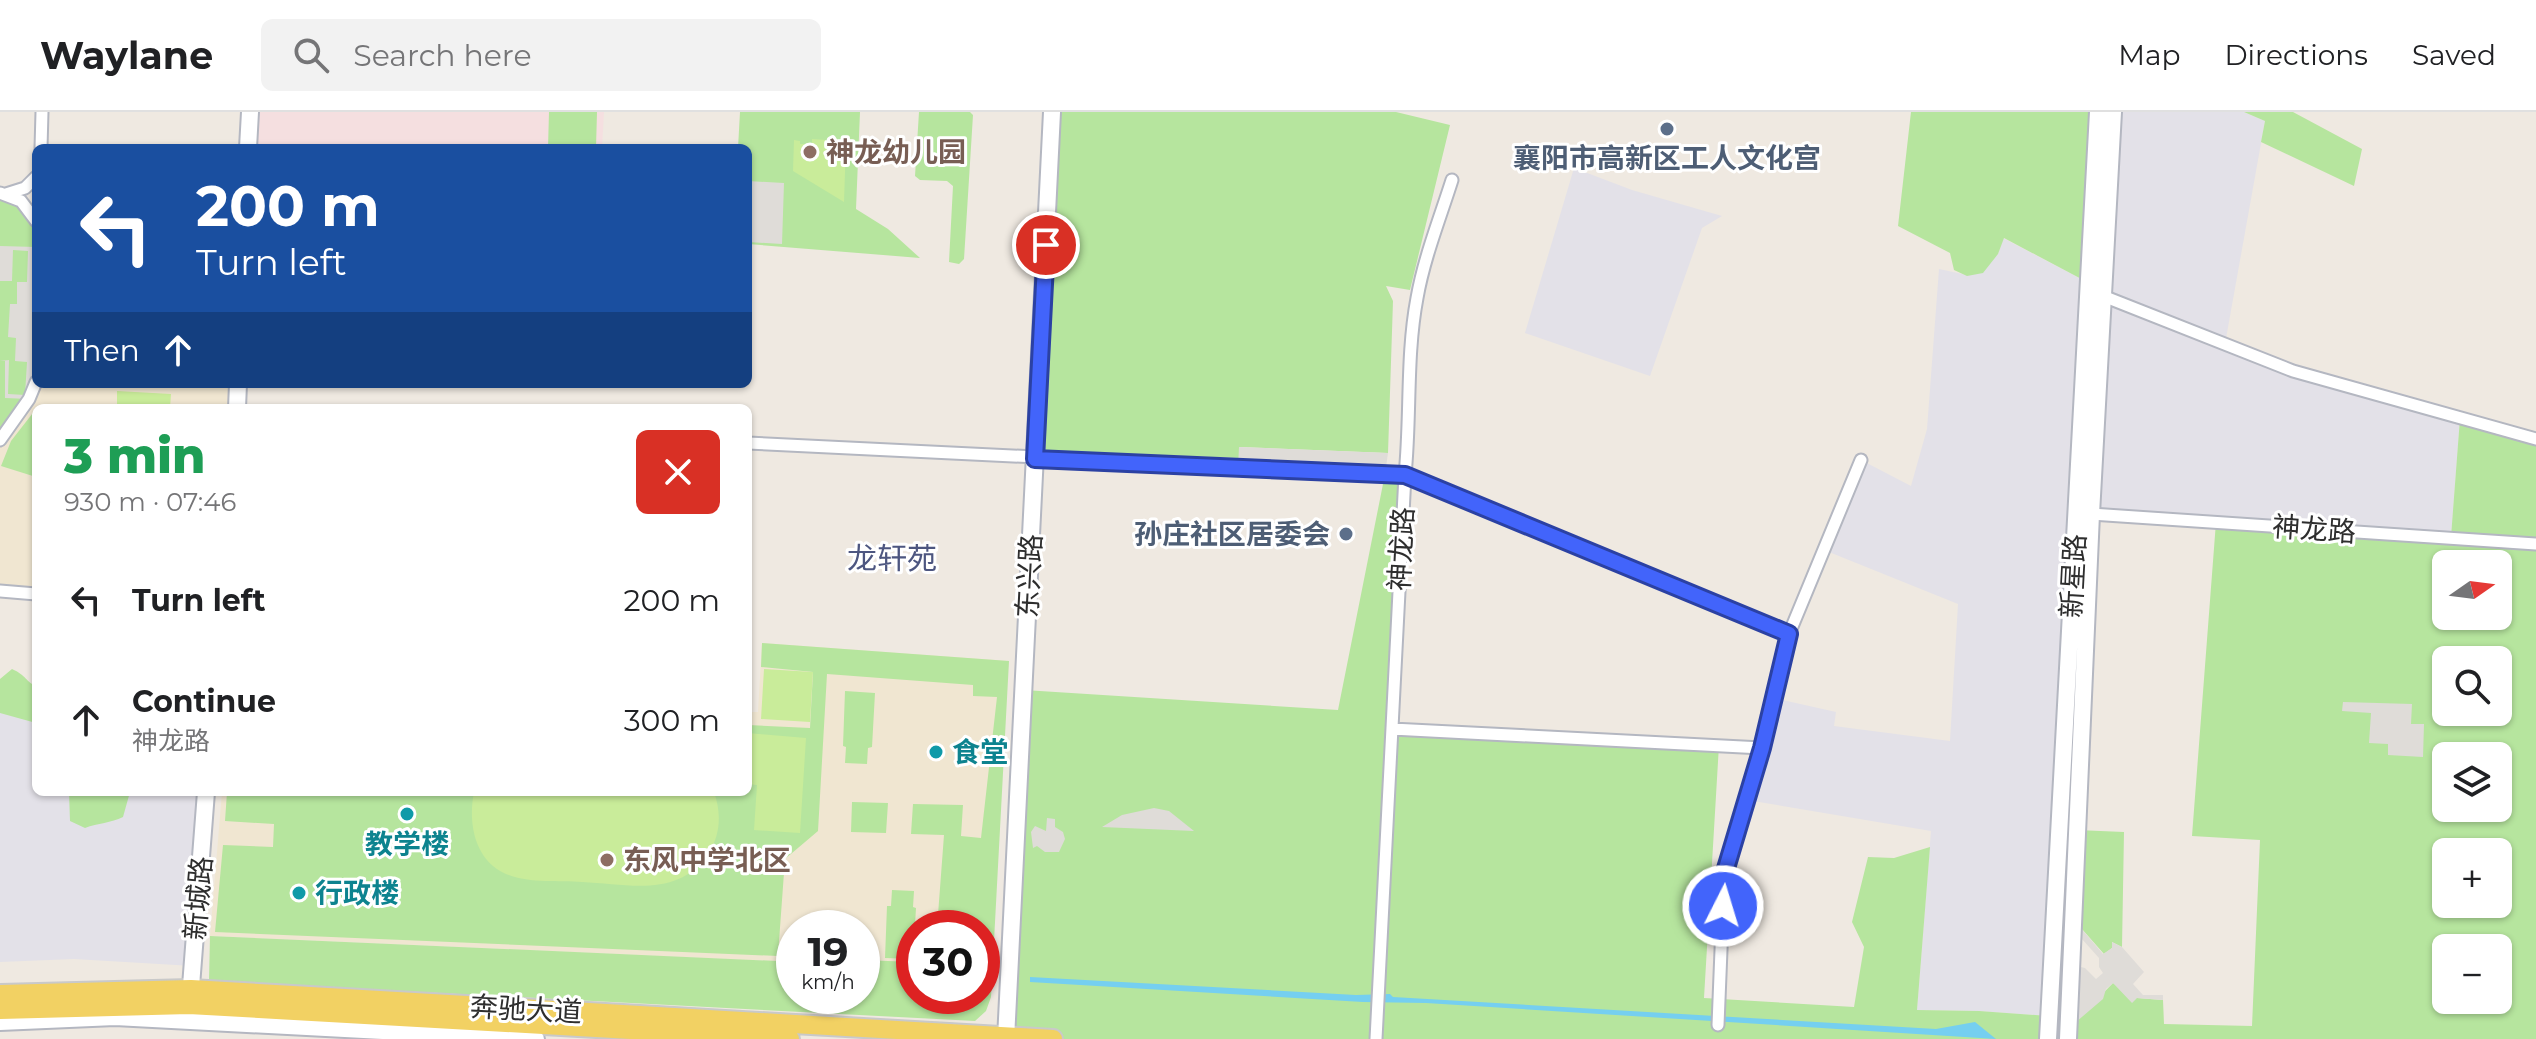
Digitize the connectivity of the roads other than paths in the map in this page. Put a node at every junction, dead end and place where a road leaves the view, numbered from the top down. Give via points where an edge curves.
1 (42, 112) edge
2 (250, 112) edge
3 (1052, 112) edge
4 (2098, 112) edge
5 (2113, 112) edge
6 (41, 144) edge
7 (248, 144) edge
8 (1452, 180) dead end
9 (32, 183) edge
10 (3, 194) edge
11 (32, 216) edge
12 (2103, 296) junction
13 (34, 388) edge
14 (2536, 439) edge
15 (0, 440) edge
16 (752, 443) edge
17 (1035, 459) junction
18 (1861, 460) dead end
19 (1405, 475) junction
20 (2091, 514) junction
21 (2536, 544) edge
22 (0, 591) edge
23 (32, 594) edge
24 (1789, 634) junction
25 (1392, 729) junction
26 (1762, 748) junction
27 (206, 796) edge
28 (0, 994) edge
29 (190, 997) junction
30 (0, 1010) edge
31 (238, 1015) junction
32 (312, 1019) junction
33 (0, 1022) edge
34 (1718, 1025) dead end
35 (1006, 1038) edge
36 (536, 1039) edge
37 (790, 1039) edge
38 (1053, 1039) edge
39 (1376, 1039) edge
40 (2048, 1039) edge
41 (2068, 1039) edge

1 - 6 street
2 - 7 main road
3 - 17 main road, 东兴路
4 - 40 main road, 新星路
5 - 12 main road, 新星路
8 - 19 street via 1417,297
9 - 10 street
10 - 11 street via 21,201
12 - 14 street via 2293,371
12 - 20 main road, 新星路
13 - 15 street
16 - 17 street, 神龙路
17 - 19 street, 神龙路
17 - 35 main road, 东兴路
18 - 24 street
19 - 24 street
19 - 25 street, 神龙路
20 - 21 street, 神龙路
20 - 41 main road, 新星路
22 - 23 street
24 - 26 street
25 - 26 street
25 - 39 street, 神龙路
26 - 34 street via 1724,875
27 - 29 main road, 新城路
28 - 29 main road, 奔驰大道
29 - 30 main road, 奔驰大道
29 - 31 main road, 奔驰大道
29 - 35 main road, 奔驰大道
31 - 32 main road, 奔驰大道
31 - 33 main road
32 - 36 main road
32 - 37 main road, 奔驰大道
35 - 38 main road, 奔驰大道

